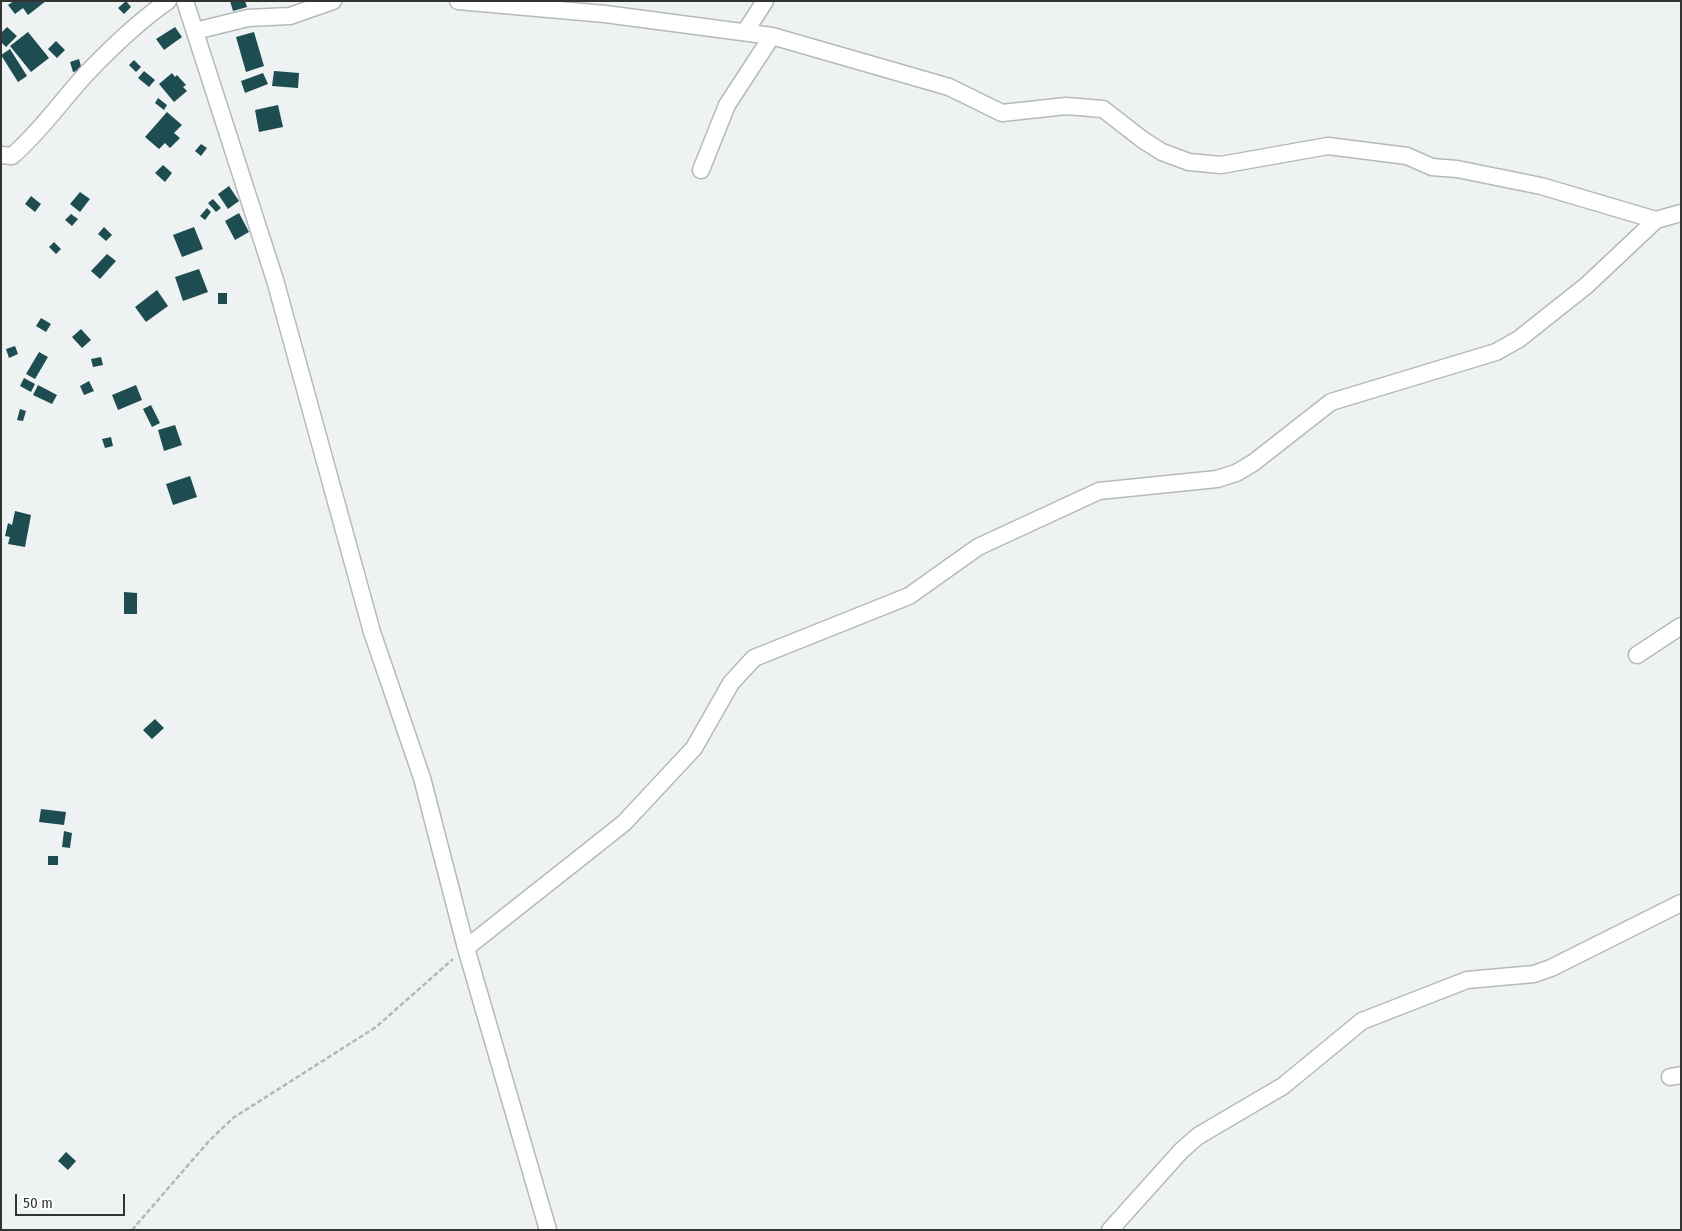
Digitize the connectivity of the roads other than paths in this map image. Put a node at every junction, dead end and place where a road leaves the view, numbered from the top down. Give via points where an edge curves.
1 (168, 1) edge
2 (185, 1) edge
3 (333, 1) edge
4 (458, 1) edge
5 (764, 1) edge
6 (195, 32) junction
7 (745, 32) junction
8 (772, 36) junction
9 (7, 155) edge
10 (1, 170) edge
11 (701, 170) dead end
12 (1681, 213) edge
13 (1656, 220) junction
14 (1681, 626) edge
15 (1637, 656) dead end
16 (1681, 903) edge
17 (466, 948) junction
18 (548, 1230) edge
19 (1110, 1230) edge

1 - 9 street via 147,16 88,73 30,140
2 - 6 street
3 - 6 street via 290,16 248,18
4 - 7 street via 605,14
5 - 7 street
6 - 17 street via 275,280 372,632 422,778
7 - 8 street
8 - 11 street via 727,105
8 - 13 street via 949,87 1002,113 1066,106 1103,109 1162,152 1189,162 1221,165 1328,146 1407,156 1432,167 1542,186
9 - 10 street
12 - 13 street
13 - 17 street via 1587,285 1519,339 1496,352 1331,402 1236,473 1217,479 1098,491 978,547 910,596 754,658 731,683 694,748 636,811
14 - 15 street
16 - 19 street via 1534,974 1467,980 1362,1020 1283,1086 1198,1136
17 - 18 street

